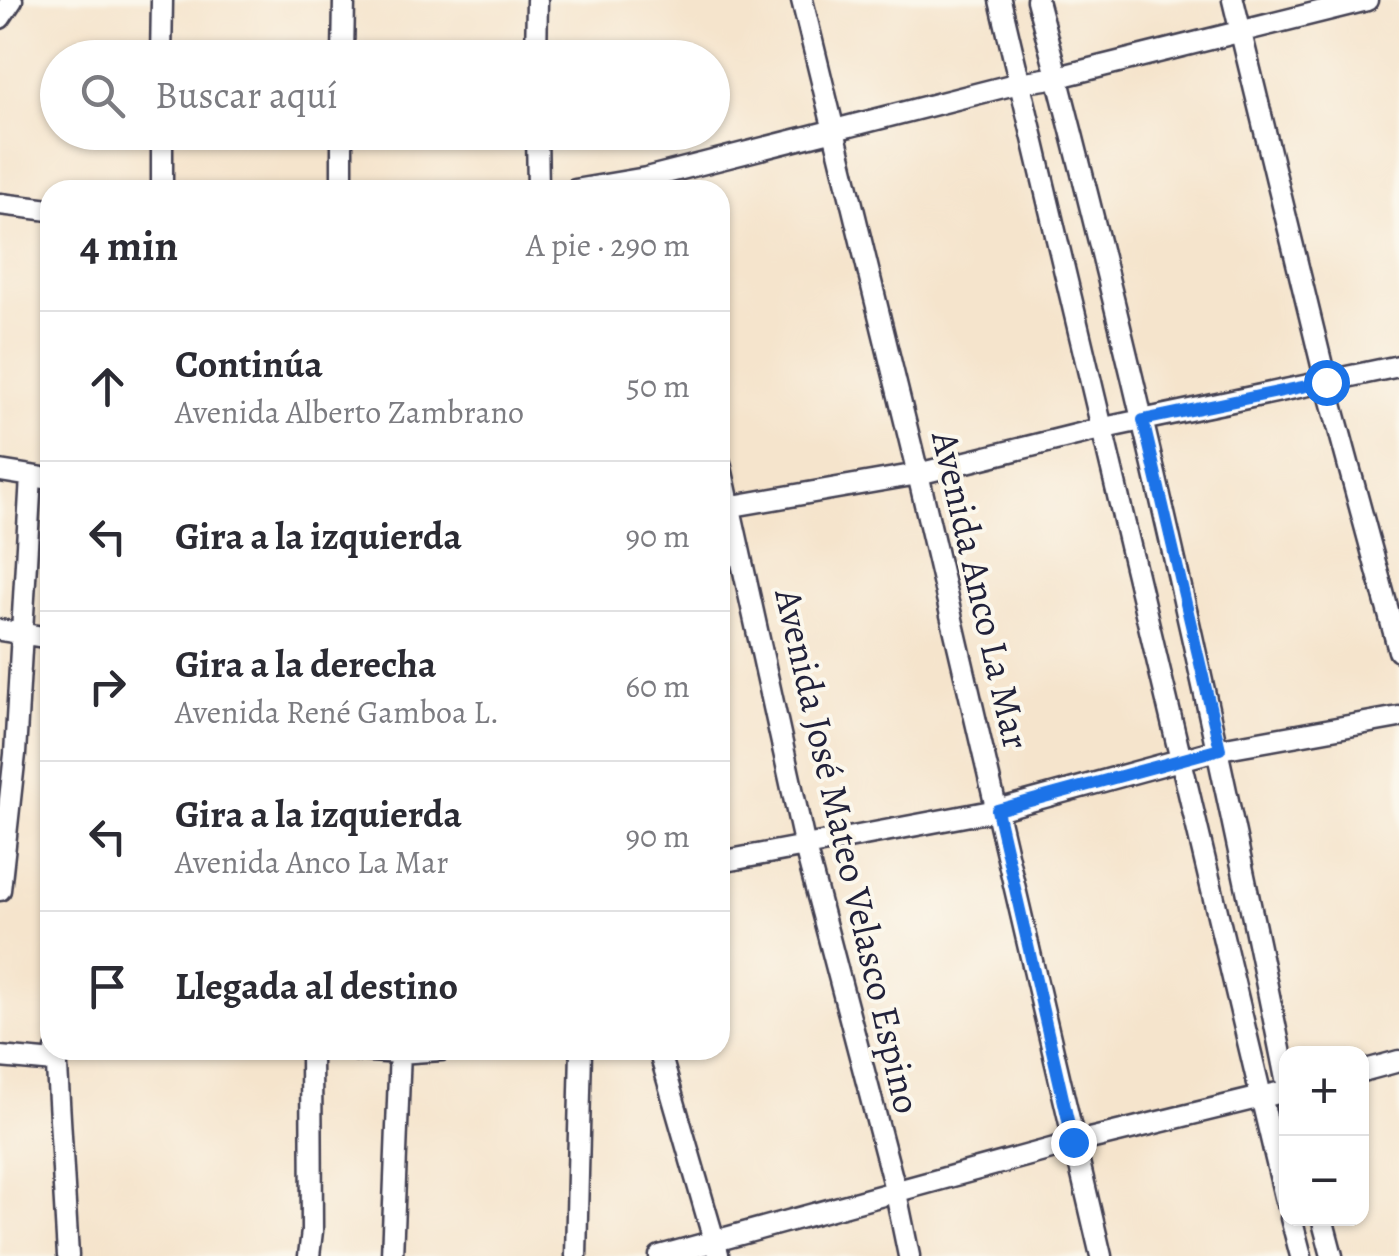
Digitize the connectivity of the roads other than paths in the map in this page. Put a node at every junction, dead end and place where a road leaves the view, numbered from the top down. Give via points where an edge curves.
1 (12, 0) edge
2 (162, 0) edge
3 (344, 0) edge
4 (537, 0) edge
5 (802, 0) edge
6 (1000, 0) edge
7 (1037, 0) edge
8 (1233, 0) edge
9 (1367, 0) edge
10 (0, 18) edge
11 (1240, 30) junction
12 (161, 40) edge
13 (343, 40) edge
14 (536, 40) edge
15 (1058, 77) junction
16 (1019, 83) junction
17 (832, 132) junction
18 (162, 150) edge
19 (342, 150) edge
20 (538, 150) edge
21 (162, 180) edge
22 (342, 180) edge
23 (538, 180) edge
24 (662, 180) edge
25 (0, 204) edge
26 (40, 209) edge
27 (1399, 366) edge
28 (1326, 382) junction
29 (1143, 420) junction
30 (1104, 428) junction
31 (0, 470) edge
32 (918, 474) junction
33 (40, 478) edge
34 (730, 507) edge
35 (730, 525) edge
36 (0, 630) edge
37 (22, 632) junction
38 (40, 636) edge
39 (1399, 651) edge
40 (1399, 717) edge
41 (1220, 749) junction
42 (1181, 760) junction
43 (997, 810) junction
44 (805, 847) junction
45 (730, 860) edge
46 (0, 890) edge
47 (1279, 1046) edge
48 (40, 1057) edge
49 (0, 1058) edge
50 (55, 1060) edge
51 (311, 1060) edge
52 (400, 1060) edge
53 (581, 1060) edge
54 (663, 1060) edge
55 (1399, 1060) edge
56 (1369, 1068) edge
57 (1279, 1092) edge
58 (1260, 1098) junction
59 (1073, 1142) junction
60 (1279, 1173) edge
61 (896, 1193) junction
62 (1293, 1226) edge
63 (1324, 1226) edge
64 (717, 1249) edge
65 (68, 1256) edge
66 (309, 1256) edge
67 (392, 1256) edge
68 (576, 1256) edge
69 (660, 1256) edge
70 (909, 1256) edge
71 (1101, 1256) edge
72 (1301, 1256) edge
73 (1332, 1256) edge

1 - 10 street
2 - 12 street
3 - 13 street
4 - 14 street
5 - 17 street, Avenida Anco La Mar
6 - 16 street
7 - 15 street
8 - 11 street
9 - 11 street
11 - 15 street
11 - 28 street
15 - 16 street
15 - 29 street
16 - 17 street
16 - 30 street
17 - 24 street
17 - 32 street, Avenida Anco La Mar
18 - 21 street
19 - 22 street
20 - 23 street
25 - 26 street
27 - 28 street
28 - 29 street
28 - 39 street
29 - 30 street
29 - 41 street
30 - 32 street
30 - 42 street
31 - 33 street
32 - 34 street
32 - 43 street, Avenida Anco La Mar
33 - 37 street
35 - 44 street, Avenida José Mateo Velasco Espino
36 - 37 street
37 - 38 street
37 - 46 street
40 - 41 street
41 - 42 street
41 - 47 street
42 - 43 street
42 - 58 street
43 - 44 street
43 - 59 street, Avenida Anco La Mar
44 - 45 street
44 - 61 street, Avenida José Mateo Velasco Espino
48 - 49 street
50 - 65 street
51 - 66 street
52 - 67 street
53 - 68 street
54 - 64 street
55 - 56 street
57 - 58 street
58 - 59 street
58 - 60 street
59 - 61 street
59 - 71 street, Avenida Anco La Mar
61 - 64 street
61 - 70 street, Avenida José Mateo Velasco Espino
62 - 72 street
63 - 73 street
64 - 69 street

